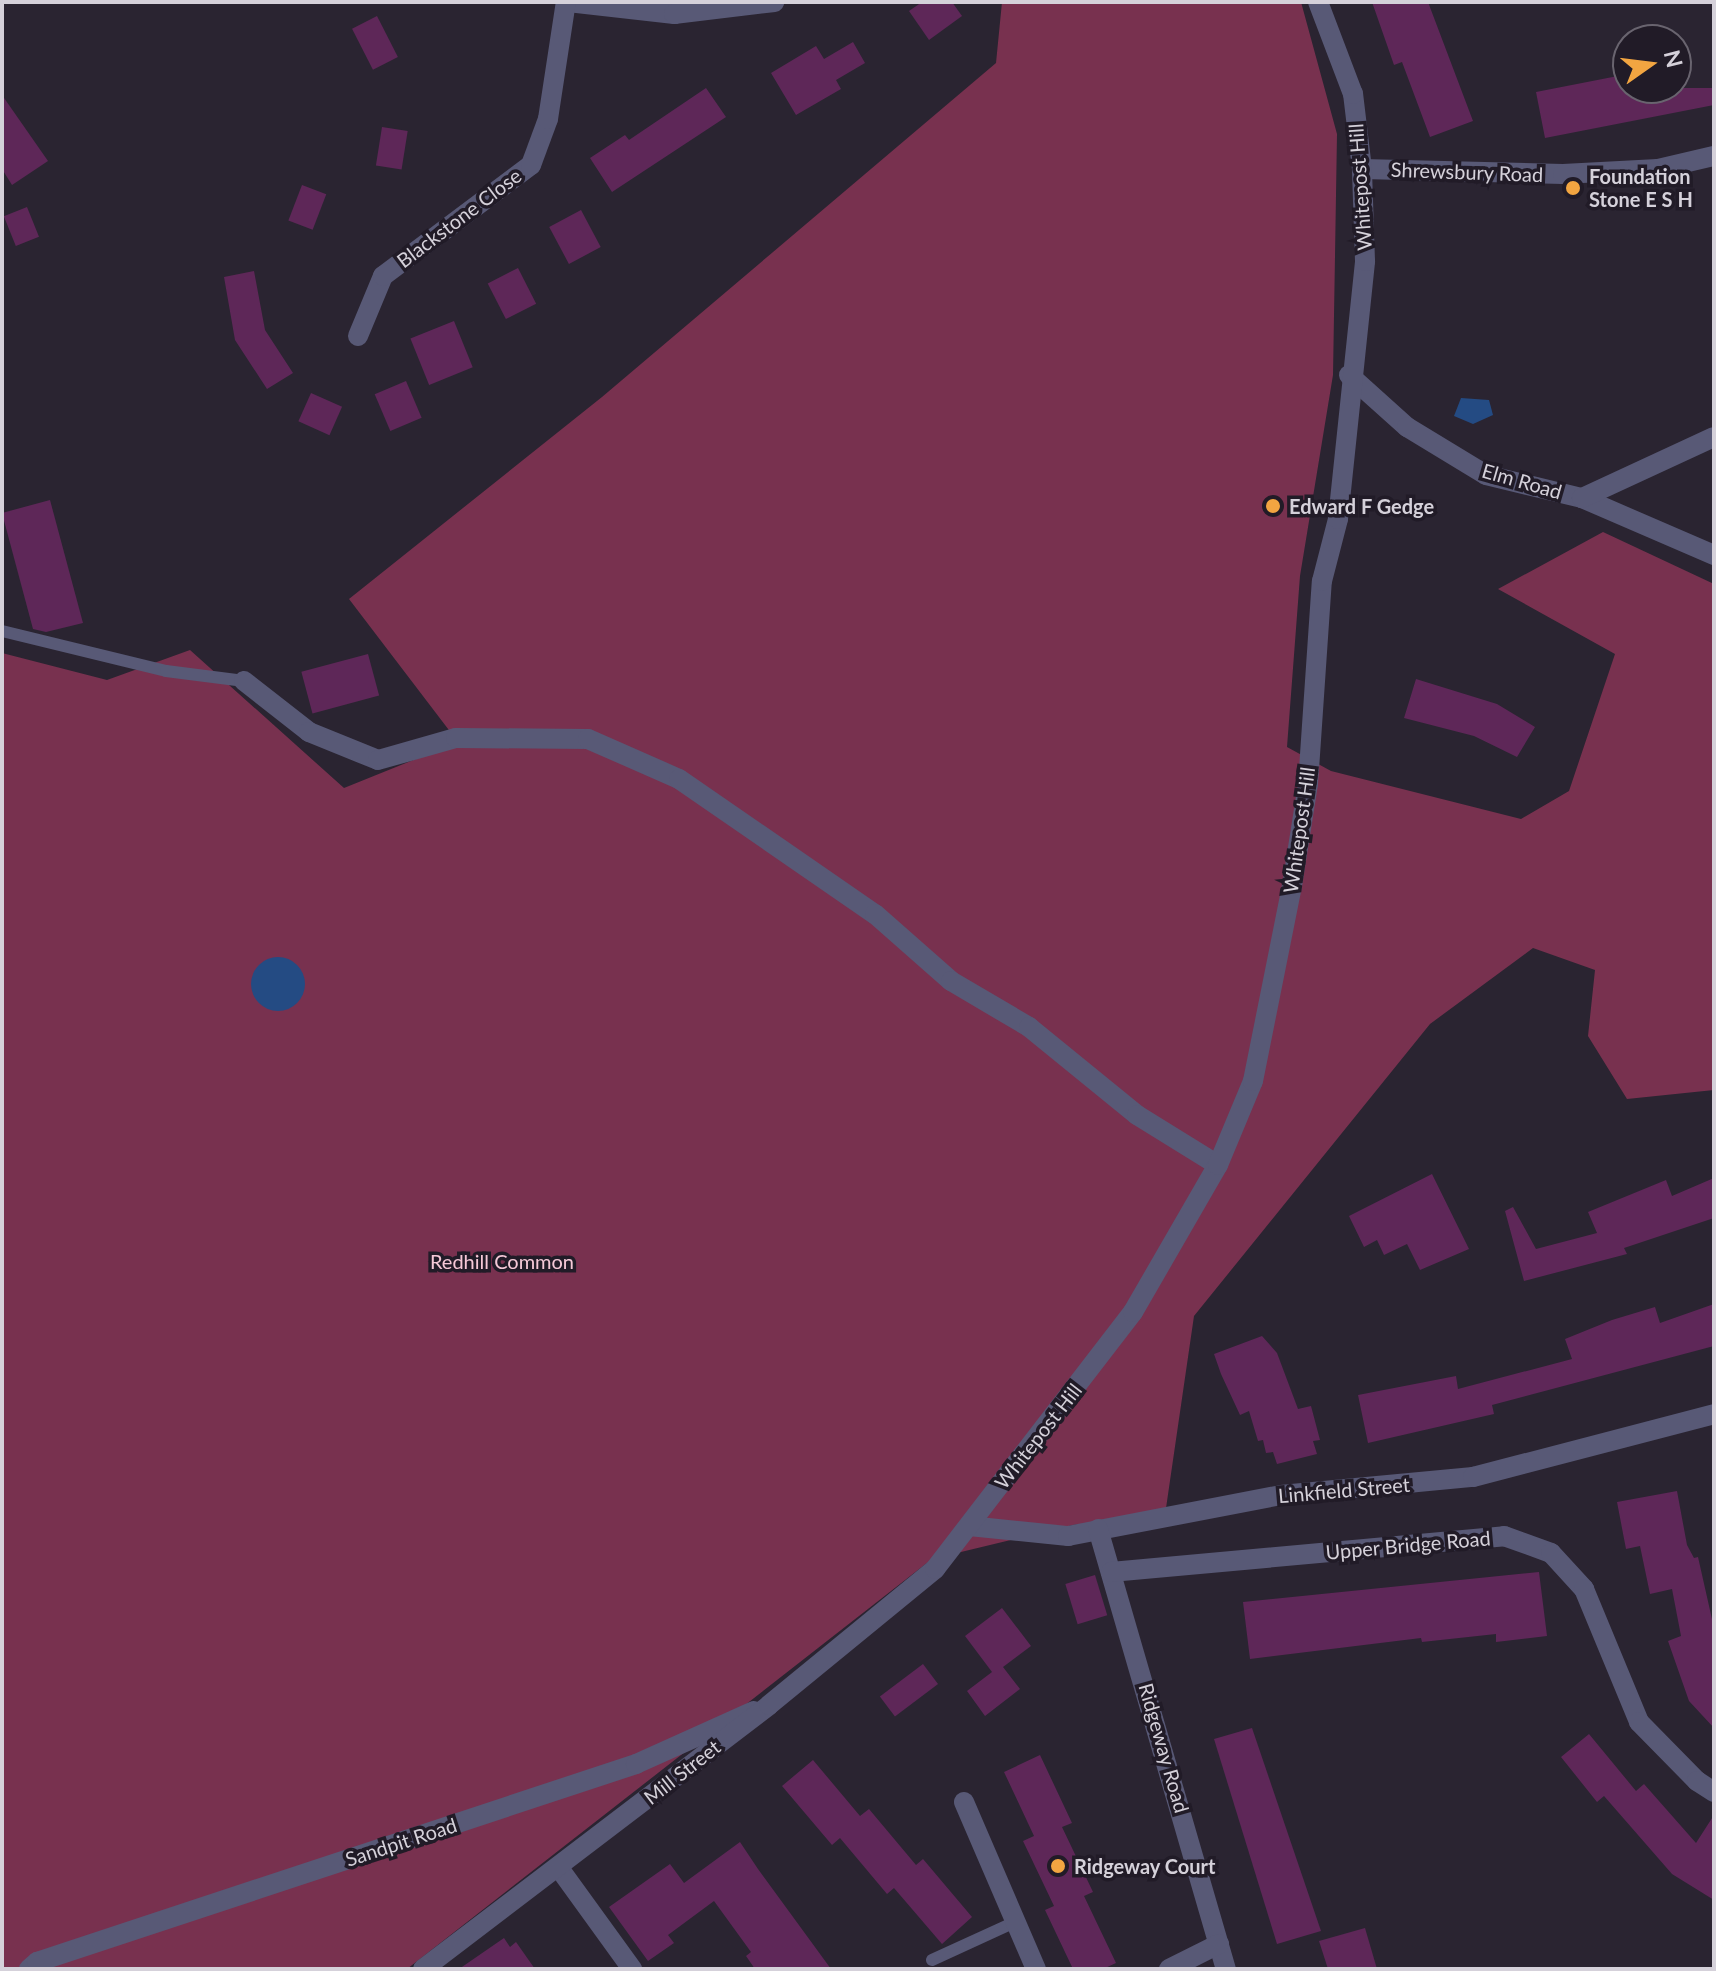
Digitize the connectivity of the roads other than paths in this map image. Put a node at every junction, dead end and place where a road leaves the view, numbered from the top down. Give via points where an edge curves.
1 (567, 2) edge
2 (774, 2) edge
3 (1318, 2) edge
4 (1714, 156) edge
5 (1362, 169) junction
6 (358, 336) dead end
7 (1349, 375) junction
8 (1714, 437) edge
9 (1582, 498) junction
10 (1714, 555) edge
11 (2, 631) edge
12 (244, 681) joint
13 (1218, 1165) junction
14 (1714, 1414) edge
15 (969, 1526) junction
16 (1098, 1529) junction
17 (935, 1569) joint
18 (1111, 1572) junction
19 (769, 1705) junction
20 (1714, 1792) edge
21 (964, 1802) dead end
22 (559, 1868) junction
23 (1015, 1922) junction
24 (1219, 1944) junction
25 (932, 1960) dead end
26 (29, 1969) edge
27 (423, 1969) edge
28 (632, 1969) edge
29 (1036, 1969) edge
30 (1169, 1969) edge
31 (1226, 1969) edge

1 - 2 street via 674,14
1 - 6 street, Blackstone Close via 548,119 531,165 383,276
3 - 5 street, Whitepost Hill via 1353,94
4 - 5 street, Shrewsbury Road via 1658,169 1563,174
5 - 7 street, Whitepost Hill via 1365,261
7 - 9 street, Elm Road via 1407,427 1486,475
7 - 13 street, Whitepost Hill via 1338,519 1322,581 1308,784 1292,886 1253,1081
8 - 9 street
9 - 10 street, Elm Road
11 - 12 lane via 166,671
12 - 13 street via 309,732 378,760 456,738 588,739 679,779 875,914 951,981 1029,1027 1137,1115
13 - 15 street, Whitepost Hill via 1133,1312
14 - 16 street, Linkfield Street via 1473,1477 1281,1495
15 - 16 street, Linkfield Street via 1068,1536
15 - 17 street, Whitepost Hill
16 - 18 street, Ridgeway Road
17 - 19 street, Mill Street
18 - 20 street, Upper Bridge Road via 1504,1536 1551,1553 1584,1589 1639,1722
18 - 24 street, Ridgeway Road
19 - 22 street, Mill Street
19 - 26 street, Sandpit Road via 636,1764 37,1962
21 - 23 street
22 - 27 street, Mill Street
22 - 28 street
23 - 25 lane
23 - 29 street
24 - 30 street
24 - 31 street, Ridgeway Road

